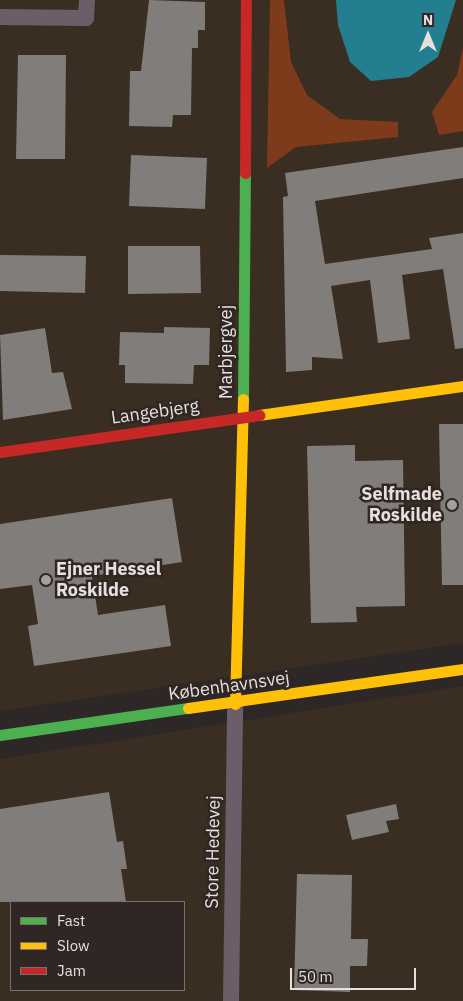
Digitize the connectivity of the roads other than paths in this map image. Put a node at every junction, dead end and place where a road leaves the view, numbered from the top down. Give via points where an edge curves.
1 (87, 0) edge
2 (246, 0) edge
3 (0, 18) edge
4 (463, 386) edge
5 (243, 416) junction
6 (0, 452) edge
7 (463, 669) edge
8 (236, 704) junction
9 (0, 735) edge
10 (231, 1001) edge

1 - 3 street via 86,18
2 - 5 street, Marbjergvej
4 - 5 street, Langebjerg
5 - 6 street, Langebjerg
5 - 8 street, Marbjergvej
7 - 8 street, Københavnsvej
8 - 9 street, Københavnsvej
8 - 10 street, Store Hedevej

